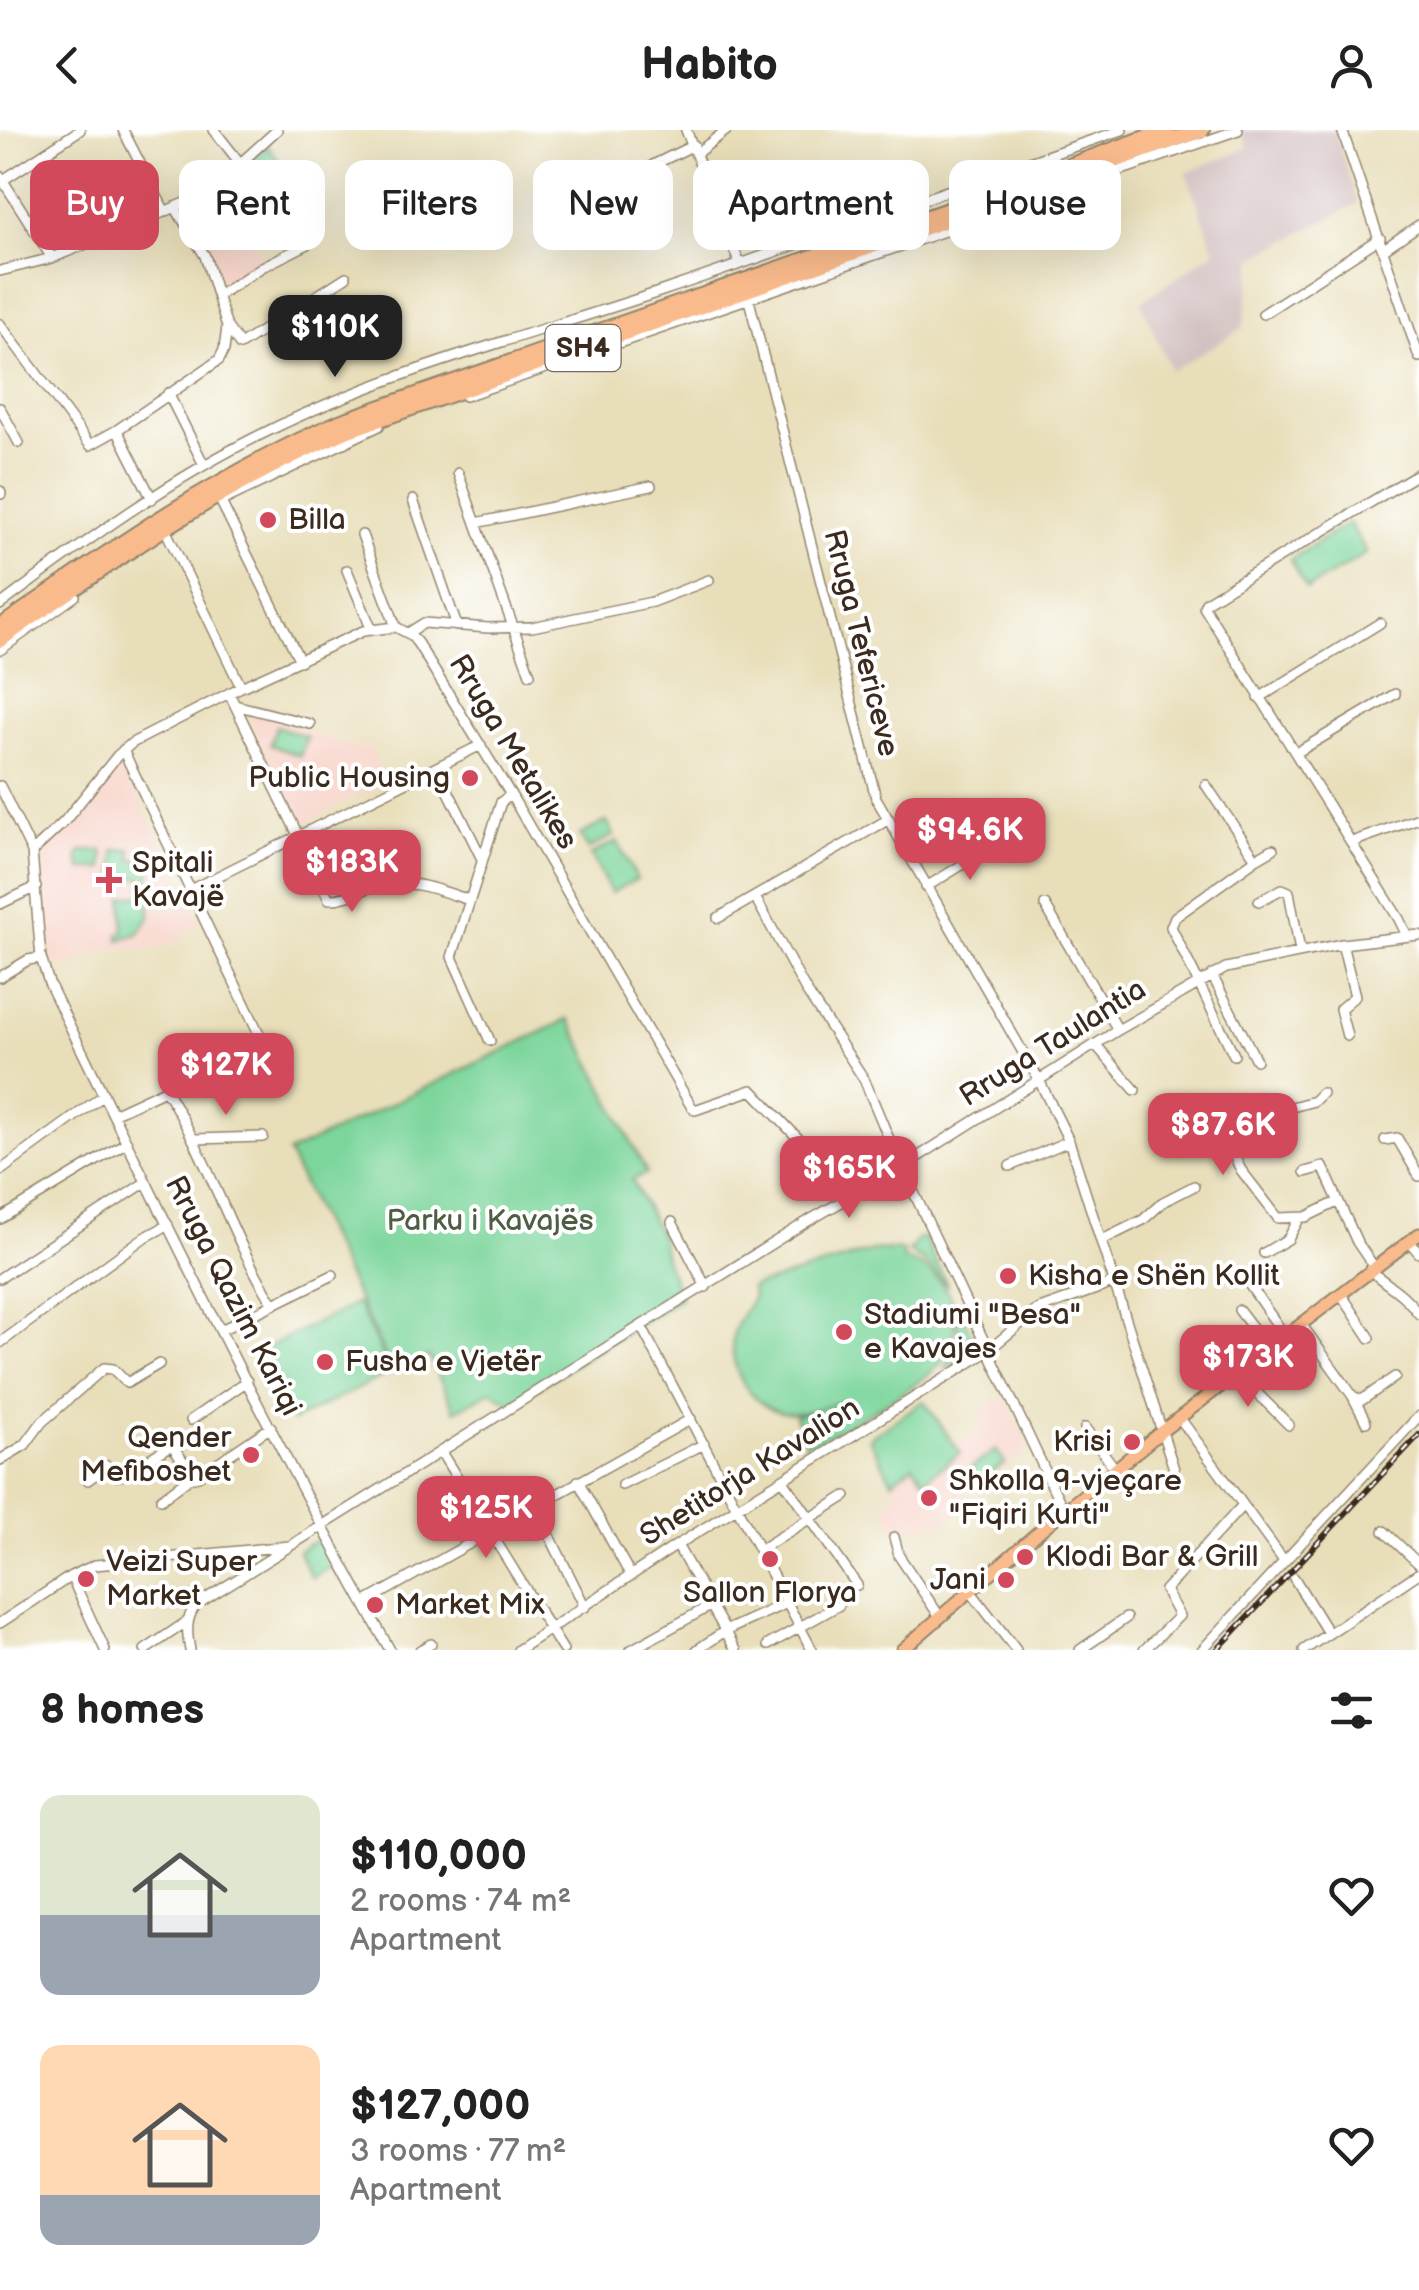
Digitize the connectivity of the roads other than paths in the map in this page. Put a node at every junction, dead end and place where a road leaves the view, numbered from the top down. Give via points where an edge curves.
1 (80, 130) edge
2 (123, 130) edge
3 (214, 130) edge
4 (276, 130) edge
5 (686, 130) edge
6 (728, 130) edge
7 (1122, 130) edge
8 (1167, 130) edge
9 (1202, 130) edge
10 (1238, 130) edge
11 (1342, 130) edge
12 (695, 149) junction
13 (238, 160) edge
14 (243, 160) edge
15 (666, 160) edge
16 (1, 179) edge
17 (179, 205) edge
18 (175, 207) junction
19 (164, 210) junction
20 (159, 212) edge
21 (1419, 225) edge
22 (1382, 244) junction
23 (71, 250) edge
24 (296, 250) edge
25 (866, 256) junction
26 (52, 258) junction
27 (739, 262) junction
28 (816, 267) junction
29 (0, 270) edge
30 (346, 276) dead end
31 (219, 295) junction
32 (749, 300) junction
33 (1263, 314) dead end
34 (0, 324) edge
35 (227, 328) junction
36 (1419, 358) edge
37 (168, 392) junction
38 (0, 408) edge
39 (117, 430) junction
40 (19, 443) dead end
41 (204, 465) junction
42 (458, 473) dead end
43 (1419, 473) edge
44 (651, 486) dead end
45 (152, 499) junction
46 (413, 500) dead end
47 (221, 502) junction
48 (476, 523) junction
49 (167, 533) junction
50 (362, 535) dead end
51 (346, 570) dead end
52 (709, 580) dead end
53 (0, 605) edge
54 (1380, 623) dead end
55 (457, 626) junction
56 (0, 627) edge
57 (396, 627) junction
58 (371, 628) junction
59 (512, 629) junction
60 (408, 633) junction
61 (0, 640) edge
62 (0, 650) edge
63 (300, 661) junction
64 (530, 674) dead end
65 (241, 687) junction
66 (230, 694) junction
67 (1395, 694) dead end
68 (1260, 698) junction
69 (235, 705) junction
70 (310, 724) dead end
71 (482, 745) junction
72 (123, 750) junction
73 (1296, 753) junction
74 (437, 768) junction
75 (1206, 784) dead end
76 (0, 787) edge
77 (512, 795) junction
78 (1419, 818) edge
79 (889, 819) junction
80 (298, 838) junction
81 (1352, 842) junction
82 (994, 846) dead end
83 (1273, 849) dead end
84 (32, 852) junction
85 (1256, 859) junction
86 (482, 860) junction
87 (36, 887) junction
88 (926, 887) junction
89 (192, 889) junction
90 (755, 897) junction
91 (469, 900) junction
92 (1259, 901) dead end
93 (0, 904) edge
94 (1045, 905) dead end
95 (718, 918) dead end
96 (1419, 934) edge
97 (1406, 936) junction
98 (1342, 944) junction
99 (1300, 951) junction
100 (42, 958) junction
101 (1212, 975) junction
102 (0, 978) edge
103 (1199, 982) junction
104 (1118, 1030) junction
105 (1347, 1036) dead end
106 (490, 1040) dead end
107 (1095, 1044) junction
108 (1234, 1056) dead end
109 (1256, 1060) dead end
110 (1040, 1080) junction
111 (165, 1089) junction
112 (1135, 1090) dead end
113 (1322, 1094) dead end
114 (104, 1096) junction
115 (113, 1114) junction
116 (263, 1138) dead end
117 (194, 1139) junction
118 (1385, 1140) dead end
119 (1069, 1141) junction
120 (127, 1142) junction
121 (1010, 1166) dead end
122 (902, 1167) junction
123 (0, 1171) edge
124 (1305, 1172) dead end
125 (1419, 1176) edge
126 (146, 1182) junction
127 (1194, 1186) dead end
128 (853, 1196) junction
129 (1337, 1202) junction
130 (0, 1219) edge
131 (1299, 1219) junction
132 (672, 1222) dead end
133 (168, 1225) junction
134 (1414, 1237) edge
135 (1102, 1240) junction
136 (1264, 1253) dead end
137 (1419, 1253) edge
138 (1372, 1269) junction
139 (333, 1274) dead end
140 (1244, 1277) dead end
141 (0, 1278) edge
142 (1113, 1283) junction
143 (706, 1287) junction
144 (1341, 1294) junction
145 (273, 1303) junction
146 (1240, 1310) dead end
147 (1419, 1314) edge
148 (1302, 1324) junction
149 (641, 1326) junction
150 (222, 1330) junction
151 (1286, 1336) junction
152 (1370, 1338) dead end
153 (0, 1343) edge
154 (1269, 1349) junction
155 (988, 1351) junction
156 (159, 1364) dead end
157 (1241, 1370) junction
158 (1396, 1376) dead end
159 (248, 1380) junction
160 (1352, 1395) junction
161 (1419, 1416) edge
162 (1179, 1417) junction
163 (191, 1420) dead end
164 (691, 1420) junction
165 (1366, 1422) dead end
166 (1289, 1425) dead end
167 (271, 1427) junction
168 (1085, 1428) dead end
169 (1162, 1431) junction
170 (704, 1444) junction
171 (640, 1448) junction
172 (441, 1452) junction
173 (0, 1460) edge
174 (652, 1470) junction
175 (1116, 1470) junction
176 (1174, 1470) dead end
177 (194, 1477) junction
178 (88, 1480) dead end
179 (783, 1480) junction
180 (578, 1481) junction
181 (622, 1484) dead end
182 (846, 1496) dead end
183 (161, 1499) dead end
184 (1241, 1507) junction
185 (536, 1508) junction
186 (738, 1509) junction
187 (1064, 1512) junction
188 (810, 1518) junction
189 (323, 1527) junction
190 (1384, 1531) dead end
191 (491, 1533) junction
192 (894, 1537) dead end
193 (294, 1545) junction
194 (677, 1546) junction
195 (760, 1549) junction
196 (1284, 1561) junction
197 (1419, 1564) edge
198 (1419, 1573) edge
199 (70, 1576) junction
200 (631, 1576) junction
201 (1294, 1578) dead end
202 (857, 1585) dead end
203 (971, 1592) junction
204 (364, 1603) junction
205 (787, 1604) junction
206 (840, 1604) dead end
207 (710, 1606) junction
208 (584, 1607) junction
209 (940, 1617) junction
210 (1126, 1618) dead end
211 (188, 1620) junction
212 (0, 1623) edge
213 (800, 1628) junction
214 (550, 1629) junction
215 (725, 1631) junction
216 (1328, 1633) junction
217 (431, 1644) dead end
218 (768, 1646) dead end
219 (105, 1650) edge
220 (145, 1650) edge
221 (190, 1650) edge
222 (390, 1650) edge
223 (420, 1650) edge
224 (518, 1650) edge
225 (563, 1650) edge
226 (631, 1650) edge
227 (696, 1650) edge
228 (736, 1650) edge
229 (812, 1650) edge
230 (902, 1650) edge
231 (1016, 1650) edge
232 (1080, 1650) edge
233 (1144, 1650) edge
234 (1202, 1650) edge
235 (1304, 1650) edge

1 - 16 street
2 - 19 street
3 - 13 street
4 - 14 street
5 - 12 street
6 - 12 street
7 - 27 street
8 - 56 highway, SH4 via 342,421 187,499
9 - 28 highway, SH4
10 - 25 street
11 - 22 street
12 - 15 street
12 - 27 street
16 - 26 street
17 - 18 street
18 - 19 street
18 - 31 street
19 - 20 street
21 - 22 street
22 - 33 street
22 - 36 street
23 - 26 street
24 - 31 street
25 - 28 highway
25 - 32 street
26 - 29 street
27 - 41 street via 384,381
28 - 61 highway, SH4 via 306,449 158,529
30 - 35 street via 243,345
31 - 35 street
32 - 47 street via 390,422
32 - 79 street, Rruga Tefericeve via 871,785
34 - 39 street via 87,444
35 - 37 street via 223,356
37 - 39 street
37 - 41 street
38 - 40 street
39 - 45 street
41 - 45 street
42 - 48 street
43 - 68 street via 1206,602 1205,611
44 - 48 street
45 - 53 street
46 - 55 street
47 - 49 street
47 - 63 street
48 - 59 street
49 - 62 street
49 - 65 street
50 - 57 street
51 - 58 street
52 - 59 street via 652,602
54 - 68 street
55 - 59 street
55 - 60 street via 424,624
57 - 58 street, Rruga Metalikes
57 - 60 street, Rruga Metalikes
58 - 63 street, Rruga Metalikes
59 - 64 street
60 - 71 street, Rruga Metalikes
63 - 65 street, Rruga Metalikes
65 - 66 street, Rruga Metalikes
66 - 69 street
66 - 72 street, Rruga Metalikes
67 - 73 street
68 - 73 street
69 - 70 street
69 - 80 street
71 - 74 street
71 - 77 street, Rruga Metalikes
72 - 84 street, Rruga Metalikes
72 - 89 street
73 - 81 street
74 - 80 street
74 - 86 street
75 - 85 street
76 - 84 street, Rruga Qazim Kariqi
77 - 86 street via 501,802
77 - 128 street, Rruga Metalikes via 694,1110 752,1090
78 - 81 street
79 - 88 street, Rruga Tefericeve
79 - 90 street
80 - 89 street
80 - 91 street via 329,898 402,882
81 - 97 street
82 - 88 street
83 - 85 street
84 - 87 street, Rruga Qazim Kariqi
85 - 103 street via 1170,923
86 - 91 street
87 - 93 street
87 - 100 street, Rruga Qazim Kariqi
88 - 110 street, Rruga Tefericeve
89 - 111 street via 264,1044
90 - 95 street
90 - 122 street via 864,1079
91 - 106 street via 452,960
92 - 99 street via 1289,892
94 - 104 street
96 - 97 street, Rruga Taulantia
97 - 98 street, Rruga Taulantia
98 - 99 street, Rruga Taulantia
98 - 105 street via 1355,996 1340,1009
99 - 101 street, Rruga Taulantia
100 - 102 street
100 - 114 street, Rruga Qazim Kariqi
101 - 103 street, Rruga Taulantia
101 - 109 street
103 - 104 street, Rruga Taulantia
103 - 108 street
104 - 107 street, Rruga Taulantia
107 - 110 street, Rruga Taulantia
107 - 112 street
110 - 119 street, Rruga Tefericeve
110 - 122 street, Rruga Taulantia
111 - 115 street
111 - 117 street
113 - 131 street via 1281,1110 1271,1124 1231,1146 1272,1213
114 - 115 street, Rruga Qazim Kariqi
114 - 123 street
115 - 120 street, Rruga Qazim Kariqi
116 - 117 street
117 - 145 street
118 - 125 street via 1397,1138
119 - 121 street
119 - 135 street, Rruga Tefericeve
120 - 126 street, Rruga Qazim Kariqi
120 - 130 street
122 - 128 street, Rruga Taulantia
122 - 155 street
124 - 129 street via 1323,1167
126 - 133 street, Rruga Qazim Kariqi
126 - 141 street
127 - 135 street
128 - 143 street, Rruga Taulantia
129 - 131 street
129 - 138 street
131 - 136 street via 1288,1239
132 - 143 street
133 - 150 street, Rruga Qazim Kariqi
133 - 153 street
134 - 137 street
134 - 138 main road
135 - 142 street, Rruga Tefericeve
138 - 144 main road
138 - 147 street
139 - 145 street
140 - 151 street
142 - 155 street, Shetitorja Kavalion via 1037,1310
142 - 169 street, Rruga Tefericeve
143 - 149 street, Rruga Taulantia
144 - 148 main road
144 - 152 street
145 - 150 street
146 - 154 street
148 - 151 main road
148 - 160 street
149 - 164 street
149 - 172 street, Rruga Taulantia
150 - 159 street, Rruga Qazim Kariqi
151 - 154 main road
154 - 157 main road
155 - 179 street, Shetitorja Kavalion
155 - 187 street
156 - 173 street via 128,1383 104,1368
157 - 162 main road
157 - 166 street
158 - 160 street via 1358,1402
159 - 163 street
159 - 167 street, Rruga Qazim Kariqi
160 - 165 street
161 - 196 street
162 - 169 main road
162 - 184 street
164 - 170 street
164 - 171 street
167 - 177 street
167 - 189 street, Rruga Qazim Kariqi
168 - 175 street
169 - 175 main road
169 - 176 street, Rruga Tefericeve
170 - 174 street
170 - 186 street
171 - 174 street
171 - 180 street
172 - 189 street, Rruga Taulantia
172 - 191 street
174 - 181 street
175 - 187 main road
177 - 178 street via 172,1445 123,1475 106,1466
177 - 183 street
179 - 186 street, Shetitorja Kavalion
179 - 188 street
180 - 185 street
180 - 200 street
182 - 188 street
184 - 196 street
184 - 233 street via 1166,1590 1180,1616
185 - 191 street
185 - 208 street
186 - 194 street, Shetitorja Kavalion
186 - 195 street
187 - 203 main road
188 - 195 street
188 - 202 street
189 - 193 street, Rruga Taulantia
189 - 204 street, Rruga Qazim Kariqi
190 - 197 street
191 - 204 street
191 - 214 street
192 - 209 street via 899,1556
193 - 199 street, Rruga Taulantia via 112,1562
193 - 211 street via 196,1605
194 - 200 street, Shetitorja Kavalion
194 - 207 street
195 - 205 street
196 - 234 street
198 - 216 street
199 - 212 street, Rruga Taulantia
199 - 219 street
200 - 208 street, Shetitorja Kavalion
201 - 216 street
203 - 209 main road
203 - 231 street
204 - 222 street, Rruga Qazim Kariqi
205 - 213 street
205 - 215 street
206 - 213 street
207 - 215 street
207 - 226 street
208 - 214 street, Shetitorja Kavalion
209 - 230 main road
210 - 232 street
211 - 220 street
211 - 221 street
213 - 218 street
213 - 229 street
214 - 224 street, Shetitorja Kavalion
214 - 225 street
215 - 227 street
215 - 228 street
216 - 235 street
217 - 223 street

